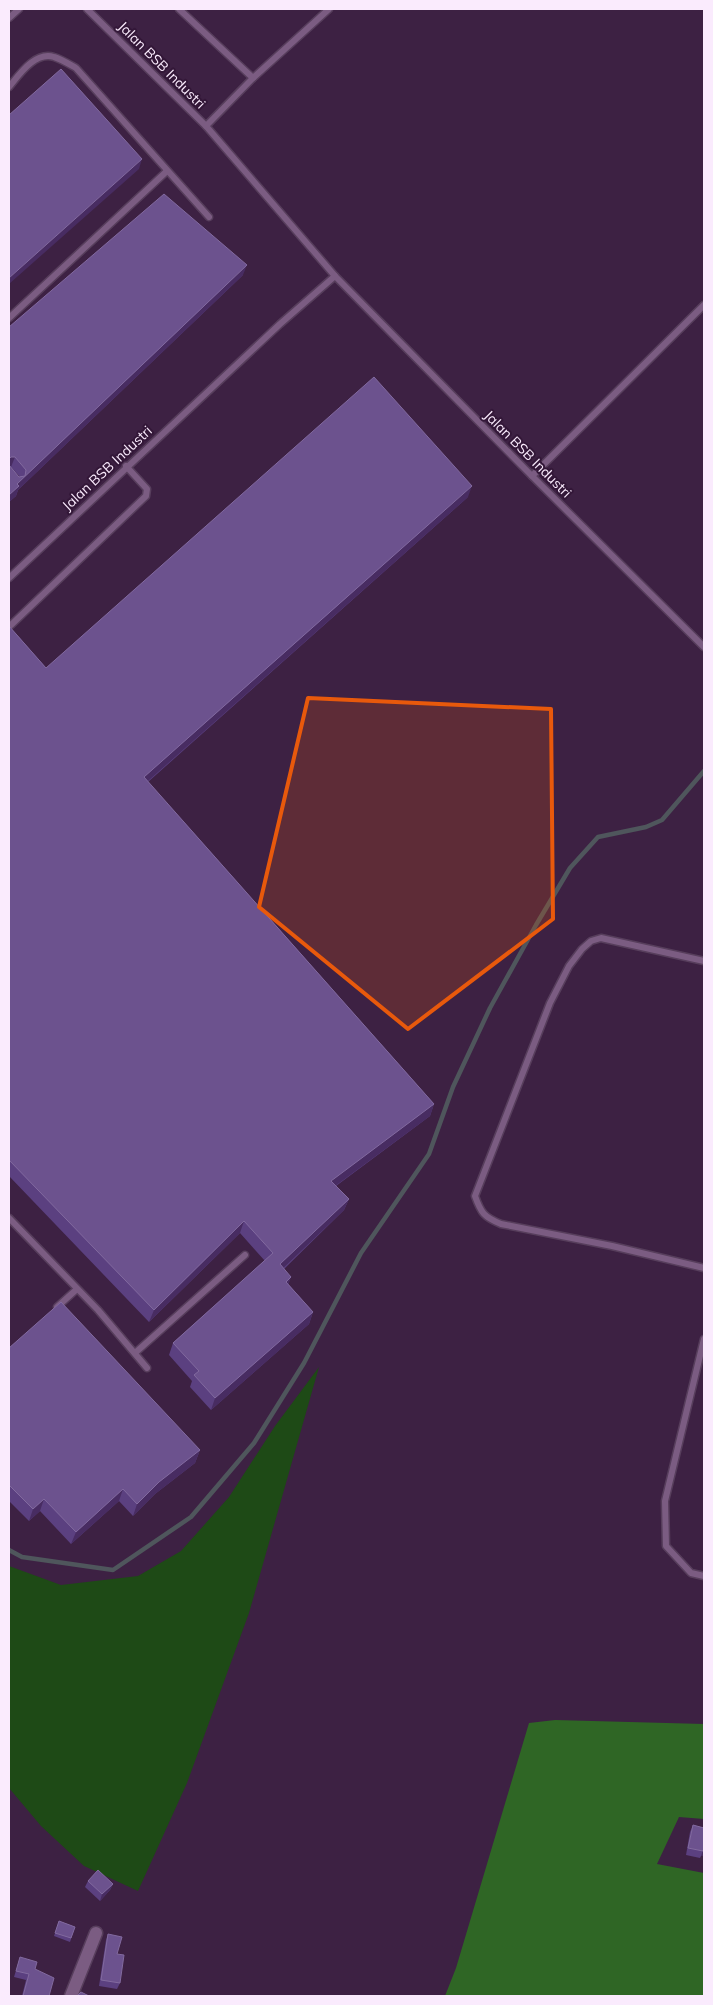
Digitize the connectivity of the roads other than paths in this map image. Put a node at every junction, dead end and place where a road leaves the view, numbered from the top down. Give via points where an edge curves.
1 (19, 9) edge
2 (87, 9) edge
3 (179, 9) edge
4 (330, 9) edge
5 (9, 18) edge
6 (253, 78) junction
7 (9, 87) edge
8 (206, 126) junction
9 (167, 171) junction
10 (209, 218) dead end
11 (335, 276) junction
12 (704, 305) edge
13 (9, 318) edge
14 (126, 466) junction
15 (532, 476) junction
16 (9, 578) edge
17 (11, 625) edge
18 (704, 647) edge
19 (704, 961) edge
20 (9, 1218) edge
21 (245, 1255) dead end
22 (704, 1268) edge
23 (77, 1289) junction
24 (50, 1313) edge
25 (704, 1339) edge
26 (134, 1353) junction
27 (148, 1368) dead end
28 (704, 1576) edge
29 (96, 1933) dead end
30 (71, 1996) edge

1 - 5 lane
2 - 8 lane, Jalan BSB Industri
3 - 6 lane
4 - 6 lane
6 - 8 lane
7 - 9 lane via 38,58 52,56 76,68
8 - 11 lane, Jalan BSB Industri
9 - 10 lane
9 - 13 lane
11 - 14 lane, Jalan BSB Industri
11 - 15 lane, Jalan BSB Industri
12 - 15 lane
14 - 16 lane, Jalan BSB Industri
14 - 17 lane via 146,489 142,502
15 - 18 lane, Jalan BSB Industri
19 - 22 lane via 601,938 582,949 569,966 550,1003 475,1196 487,1218 501,1224
20 - 23 lane
21 - 26 lane
23 - 24 lane
23 - 26 lane
25 - 28 lane via 665,1501 666,1546 691,1573
26 - 27 lane
29 - 30 street

